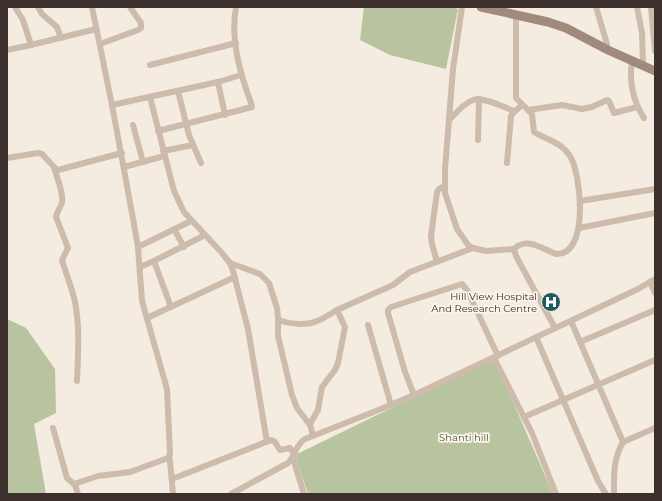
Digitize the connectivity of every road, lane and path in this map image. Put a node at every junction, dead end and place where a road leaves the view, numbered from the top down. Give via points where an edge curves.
1 (15, 7) edge
2 (38, 7) edge
3 (92, 7) edge
4 (130, 7) edge
5 (236, 7) edge
6 (462, 7) edge
7 (481, 7) edge
8 (504, 7) edge
9 (596, 7) edge
10 (637, 7) edge
11 (651, 7) edge
12 (495, 9) edge
13 (516, 15) junction
14 (96, 29) junction
15 (61, 38) junction
16 (236, 43) junction
17 (100, 44) junction
18 (607, 44) junction
19 (31, 45) junction
20 (7, 50) edge
21 (655, 51) edge
22 (632, 61) junction
23 (643, 61) junction
24 (150, 65) dead end
25 (655, 66) edge
26 (655, 71) edge
27 (241, 75) junction
28 (218, 82) junction
29 (178, 90) junction
30 (150, 97) junction
31 (479, 99) junction
32 (112, 105) junction
33 (522, 105) junction
34 (637, 108) junction
35 (528, 110) junction
36 (514, 111) junction
37 (225, 115) junction
38 (644, 118) dead end
39 (449, 120) junction
40 (186, 124) junction
41 (133, 125) dead end
42 (158, 131) junction
43 (478, 140) dead end
44 (193, 145) junction
45 (122, 153) junction
46 (164, 153) junction
47 (7, 158) edge
48 (142, 162) junction
49 (201, 163) dead end
50 (507, 163) dead end
51 (54, 167) junction
52 (124, 167) junction
53 (445, 186) junction
54 (655, 189) edge
55 (580, 201) junction
56 (655, 212) edge
57 (191, 221) junction
58 (579, 228) junction
59 (174, 229) junction
60 (205, 235) junction
61 (138, 247) junction
62 (184, 247) junction
63 (473, 248) junction
64 (514, 249) junction
65 (154, 261) junction
66 (437, 262) junction
67 (230, 263) junction
68 (140, 267) junction
69 (235, 277) junction
70 (653, 281) edge
71 (655, 293) edge
72 (171, 307) junction
73 (337, 310) junction
74 (655, 310) edge
75 (147, 318) junction
76 (278, 320) junction
77 (571, 321) junction
78 (368, 325) dead end
79 (556, 328) junction
80 (536, 337) junction
81 (580, 342) junction
82 (496, 357) junction
83 (655, 360) edge
84 (77, 381) dead end
85 (598, 385) junction
86 (414, 395) junction
87 (563, 400) junction
88 (391, 405) junction
89 (524, 417) junction
90 (310, 426) junction
91 (53, 428) dead end
92 (655, 428) edge
93 (313, 436) junction
94 (267, 442) junction
95 (623, 442) junction
96 (294, 456) junction
97 (169, 459) junction
98 (172, 479) junction
99 (74, 484) junction
100 (78, 494) edge
101 (173, 494) edge
102 (231, 494) edge
103 (304, 494) edge
104 (556, 494) edge
105 (606, 494) edge
106 (614, 494) edge

1 - 19 street via 23,20
2 - 15 street via 57,27
3 - 14 street
4 - 17 street via 141,28
5 - 16 street
6 - 39 street
7 - 12 main road
8 - 18 main road via 572,25
9 - 18 street
10 - 23 street
11 - 21 street
12 - 13 main road
13 - 22 main road via 566,28
13 - 33 street via 516,96
14 - 15 street
14 - 17 street
15 - 19 street
16 - 24 street
16 - 27 street
17 - 32 street
18 - 23 main road
19 - 20 street
22 - 26 main road
22 - 34 street via 631,77
23 - 25 main road
27 - 28 street
27 - 37 street via 252,106
28 - 29 street
28 - 37 street
29 - 30 street
29 - 40 street
30 - 32 street
30 - 42 street
31 - 36 street
31 - 39 street via 469,102
31 - 43 street
32 - 45 street
33 - 35 street
33 - 36 street
34 - 35 street via 614,113 607,100 582,109 562,106
34 - 38 street
35 - 55 street via 533,117 534,132 558,144 571,158
36 - 50 street via 510,116
37 - 40 street
39 - 53 street
40 - 42 street
40 - 44 street
41 - 48 street
42 - 46 street
44 - 46 street
44 - 49 street
45 - 51 street via 60,170
45 - 52 street
46 - 48 street
46 - 57 street via 178,202
47 - 51 street via 38,153
48 - 52 street
51 - 84 street via 62,197 56,217 68,248 62,260 72,288 77,315
52 - 61 street
53 - 63 street via 457,229
53 - 66 street via 437,192 431,236
54 - 55 street
55 - 58 street
56 - 58 street
57 - 59 street
57 - 60 street
58 - 64 street via 569,250 561,254 527,243 520,244
59 - 61 street
59 - 62 street
60 - 62 street
60 - 67 street
61 - 68 street
62 - 65 street
63 - 64 street via 494,251
63 - 66 street
64 - 79 street
65 - 68 street
65 - 72 street
66 - 73 street via 410,272 393,285
67 - 69 street
67 - 76 street via 256,272 267,280
68 - 75 street via 142,297
69 - 72 street
69 - 94 street via 248,329
70 - 71 street
70 - 77 street
72 - 75 street
73 - 76 street via 316,322 287,323
73 - 90 street via 345,327 338,363 322,387 318,410
74 - 81 street
75 - 97 street via 167,389
76 - 90 street via 278,336 292,395 297,408
77 - 79 street
77 - 81 street
78 - 88 street
79 - 80 street
80 - 82 street
80 - 87 street
81 - 85 street
82 - 86 street
82 - 86 street via 468,290 462,284 391,307 388,313
82 - 89 street
83 - 85 street
85 - 87 street
85 - 95 street
86 - 88 street
87 - 89 street
87 - 105 street
88 - 93 street
89 - 104 street
90 - 93 street
91 - 99 street via 67,478
92 - 95 street
93 - 96 street via 300,442
94 - 96 street via 274,440 280,450 290,448
94 - 98 street
95 - 106 street via 614,463
96 - 102 street via 288,463
96 - 103 street
97 - 98 street
97 - 99 street via 130,472 98,476
98 - 101 street
99 - 100 street

